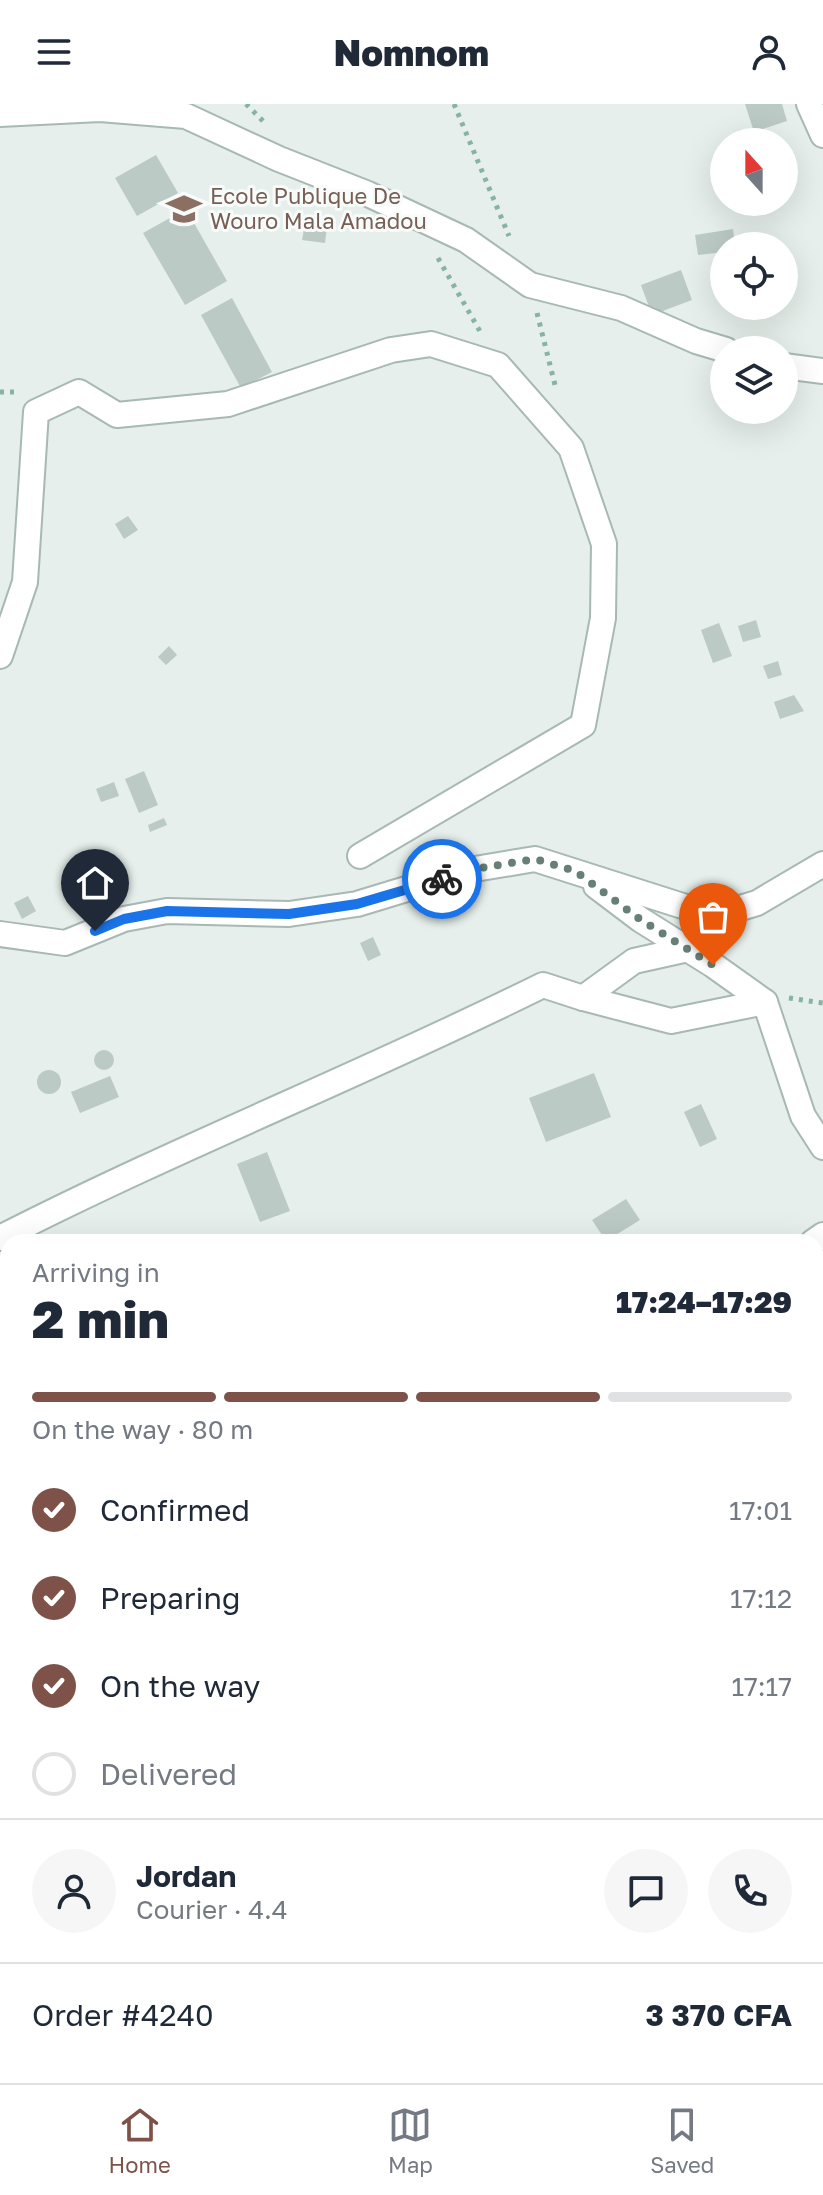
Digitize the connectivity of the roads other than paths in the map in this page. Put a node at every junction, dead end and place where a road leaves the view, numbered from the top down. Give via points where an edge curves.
1 (809, 104) edge
2 (0, 114) edge
3 (823, 135) edge
4 (710, 345) edge
5 (798, 368) edge
6 (823, 371) edge
7 (0, 656) edge
8 (360, 856) dead end
9 (823, 864) edge
10 (575, 871) junction
11 (0, 934) edge
12 (688, 949) junction
13 (583, 998) junction
14 (765, 1002) junction
15 (823, 1147) edge
16 (8, 1234) edge

1 - 3 street
2 - 4 street via 100,109 186,116 466,240 530,285 621,308
5 - 6 street
7 - 8 street via 25,582 36,412 79,392 117,415 228,404 391,350 431,344 498,365 571,448 604,544 603,618 583,725
9 - 10 street via 757,903 714,916
10 - 11 street via 535,859 469,870 357,904 289,914 167,911 124,919 65,943
10 - 12 street
12 - 13 street via 634,961
12 - 14 street
13 - 14 street via 671,1021
13 - 16 street via 543,985
14 - 15 street via 803,1116

